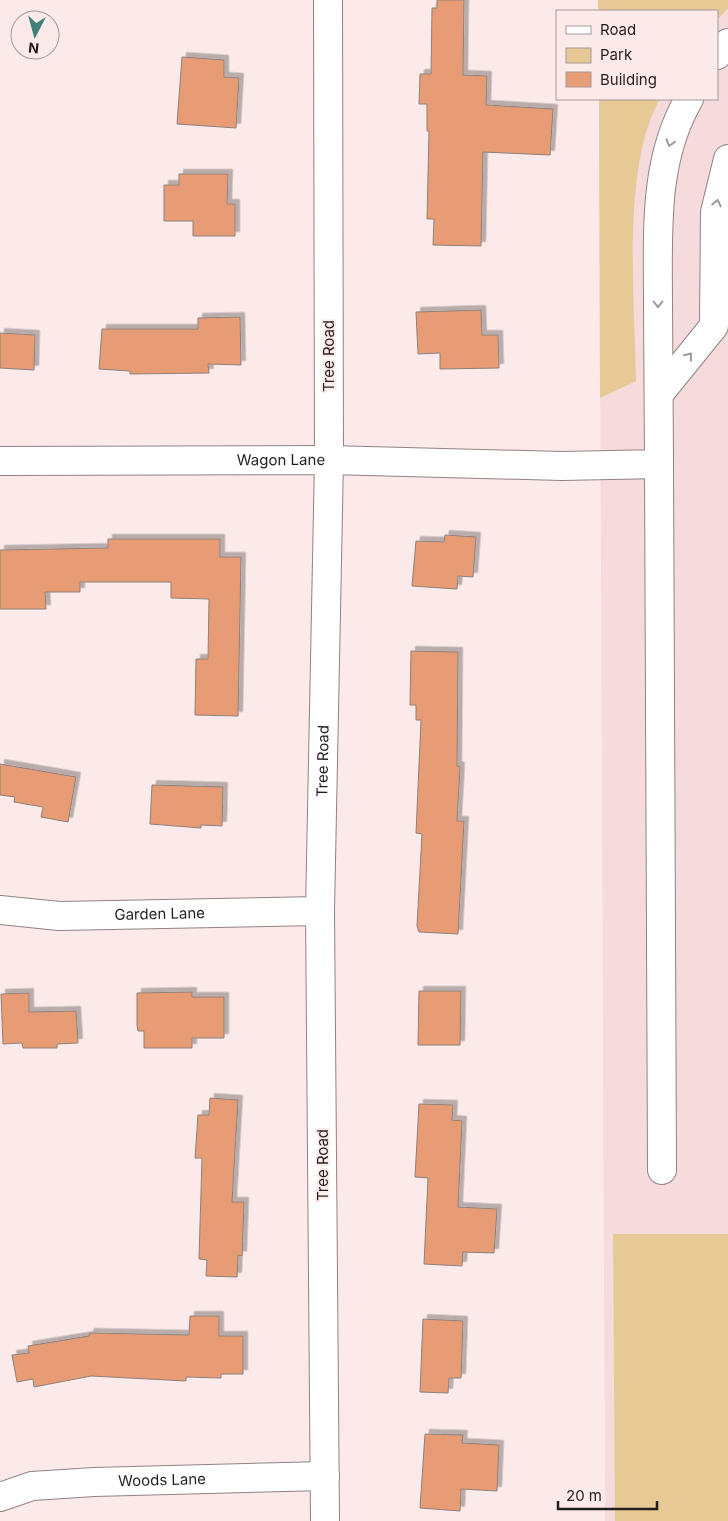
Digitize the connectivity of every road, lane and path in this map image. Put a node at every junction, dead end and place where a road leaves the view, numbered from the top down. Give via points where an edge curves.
1 (328, 0) edge
2 (728, 43) edge
3 (718, 54) edge
4 (688, 100) edge
5 (728, 159) edge
6 (658, 394) junction
7 (329, 460) junction
8 (0, 461) edge
9 (659, 464) junction
10 (0, 910) edge
11 (320, 911) junction
12 (662, 1170) dead end
13 (325, 1476) junction
14 (0, 1496) edge
15 (325, 1521) edge

1 - 7 street, Tree Road
2 - 3 street
4 -> 6 street via 678,118 661,171
6 -> 5 street via 714,326 715,212
6 - 9 street
7 - 8 street, Wagon Lane
7 - 9 street, Wagon Lane via 562,466
7 - 11 street, Tree Road
9 - 12 street
10 - 11 street, Garden Lane via 59,916
11 - 13 street, Tree Road
13 - 14 street, Woods Lane via 58,1484 32,1486
13 - 15 street, Tree Road

